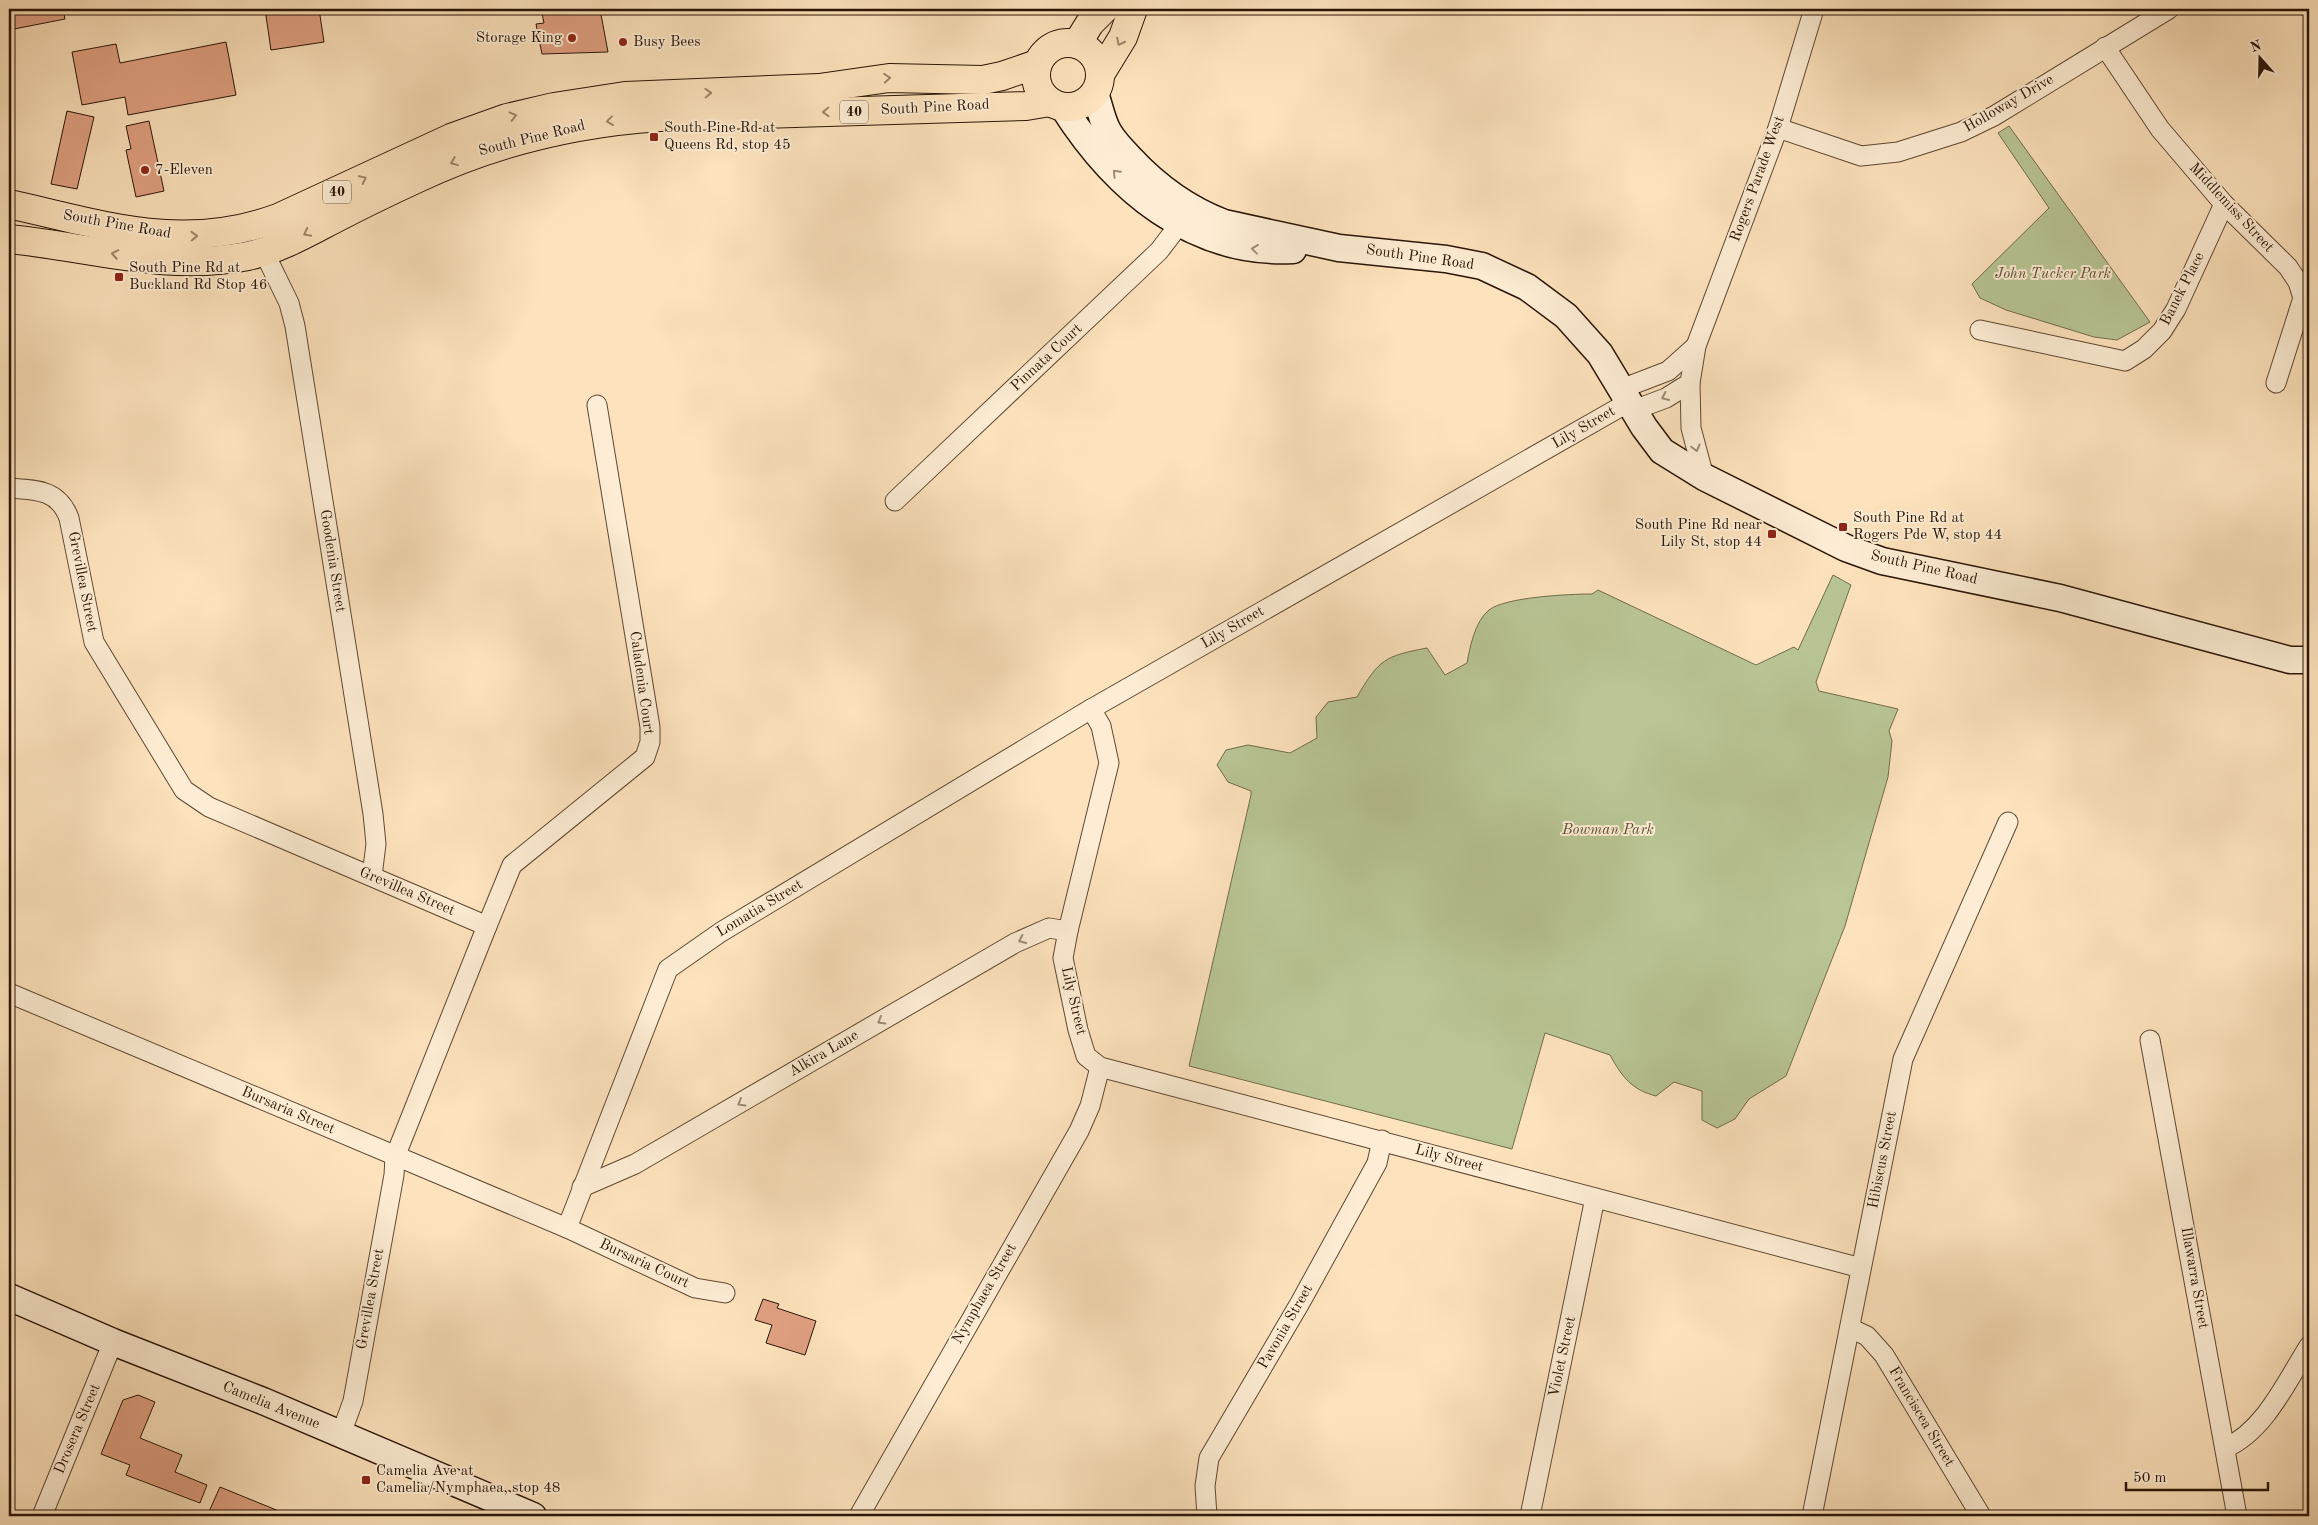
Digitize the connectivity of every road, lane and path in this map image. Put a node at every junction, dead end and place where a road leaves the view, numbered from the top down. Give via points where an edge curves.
1 (1104, 9) edge
2 (1133, 9) edge
3 (1814, 9) edge
4 (2169, 9) edge
5 (1077, 44) junction
6 (2105, 47) junction
7 (1037, 64) junction
8 (1098, 83) junction
9 (1056, 104) junction
10 (1778, 128) junction
11 (9, 204) edge
12 (2224, 204) junction
13 (1186, 217) junction
14 (9, 239) edge
15 (264, 252) junction
16 (1980, 330) dead end
17 (1696, 346) junction
18 (1690, 383) junction
19 (2276, 383) dead end
20 (1628, 400) junction
21 (598, 405) dead end
22 (1704, 477) junction
23 (9, 488) edge
24 (895, 501) dead end
25 (2309, 660) edge
26 (1091, 709) junction
27 (2008, 822) dead end
28 (372, 876) junction
29 (487, 926) junction
30 (1068, 930) junction
31 (9, 993) edge
32 (2150, 1040) dead end
33 (1100, 1067) junction
34 (1382, 1140) junction
35 (394, 1157) junction
36 (582, 1187) junction
37 (1596, 1198) junction
38 (567, 1228) junction
39 (1861, 1268) junction
40 (725, 1293) dead end
41 (9, 1297) edge
42 (1850, 1328) junction
43 (113, 1342) junction
44 (2309, 1346) edge
45 (341, 1434) junction
46 (2225, 1448) junction
47 (42, 1516) edge
48 (534, 1516) edge
49 (859, 1516) edge
50 (1207, 1516) edge
51 (1530, 1516) edge
52 (1812, 1516) edge
53 (1981, 1516) edge
54 (2237, 1516) edge

1 - 5 main road via 1090,23
2 -> 8 main road, 40 via 1123,37
3 - 10 street, Rogers Parade West
4 - 6 street, Holloway Drive
5 - 7 main road, 40 via 1067,42 1049,49
5 - 8 main road via 1093,54
6 - 10 street, Holloway Drive via 1994,116 1961,132 1898,152 1861,156
6 - 12 street, Middlemiss Street via 2160,129
7 - 9 main road via 1037,85 1042,94
11 -> 7 main road, South Pine Road / 40 via 140,233 174,236 216,234 278,218 458,135 507,118 554,107 624,96 798,89 889,78 983,80
8 - 9 main road, 40 via 1081,105
8 - 13 main road, South Pine Road via 1106,126 1118,145
13 -> 9 main road, South Pine Road via 1158,212 1117,174
9 -> 15 main road, South Pine Road / 40 via 659,117 549,131 452,162
10 - 17 street, Rogers Parade West
12 - 16 street, Banek Place via 2176,309 2162,331 2144,349 2125,361
12 - 19 street, Middlemiss Street via 2288,268 2301,290 2303,298
13 - 20 main road, South Pine Road via 1339,248 1482,266 1527,287 1566,316 1600,354
13 - 24 street, Pinnata Court via 1153,256
15 -> 14 main road, South Pine Road / 40 via 207,262 163,262
15 - 28 street, Goodenia Street via 289,303 295,326 373,814 376,844
17 - 18 street, Rogers Parade West
17 - 20 street, Rogers Parade West via 1668,372
18 -> 20 street via 1666,398
18 -> 22 street, Rogers Parade West via 1691,428
20 - 22 main road, South Pine Road via 1662,451
20 - 26 street, Lily Street
21 - 29 street, Caladenia Court via 650,742 645,757 512,865
22 - 25 main road, South Pine Road via 1846,548 1882,561 2060,598 2290,660
23 - 28 street, Grevillea Street via 43,492 65,507 70,518 94,642 184,790 209,807
26 - 30 street, Lily Street via 1101,726 1109,763
26 - 36 street, Lomatia Street via 721,932 668,969
27 - 39 street, Hibiscus Street via 1903,1059
28 - 29 street, Grevillea Street
29 - 35 street, Grevillea Street
30 - 33 street, Lily Street via 1063,958 1078,1030 1086,1056
30 -> 36 street, Alkira Lane via 1049,928 1015,943 635,1164
31 - 35 street, Bursaria Street
32 - 46 street, Illawarra Street
33 - 34 street, Lily Street
33 - 49 street, Nymphaea Street via 1090,1106 1079,1131
34 - 37 street, Lily Street
34 - 50 street, Pavonia Street via 1377,1163 1209,1458 1205,1486
35 - 38 street, Bursaria Street
35 - 45 street, Grevillea Street via 394,1175 353,1401
36 - 38 street, Lomatia Street
37 - 39 street, Lily Street
37 - 51 street, Violet Street
38 - 40 street, Bursaria Court via 695,1288
39 - 42 street, Hibiscus Street
41 - 43 main road, Camelia Avenue
42 - 52 street, Hibiscus Street
42 - 53 street, Franciscea Street via 1867,1336 1884,1355
43 - 45 main road, Camelia Avenue
43 - 47 street, Drosera Street
44 - 46 street via 2260,1422 2246,1437
45 - 48 main road, Camelia Avenue
46 - 54 street, Illawarra Street

